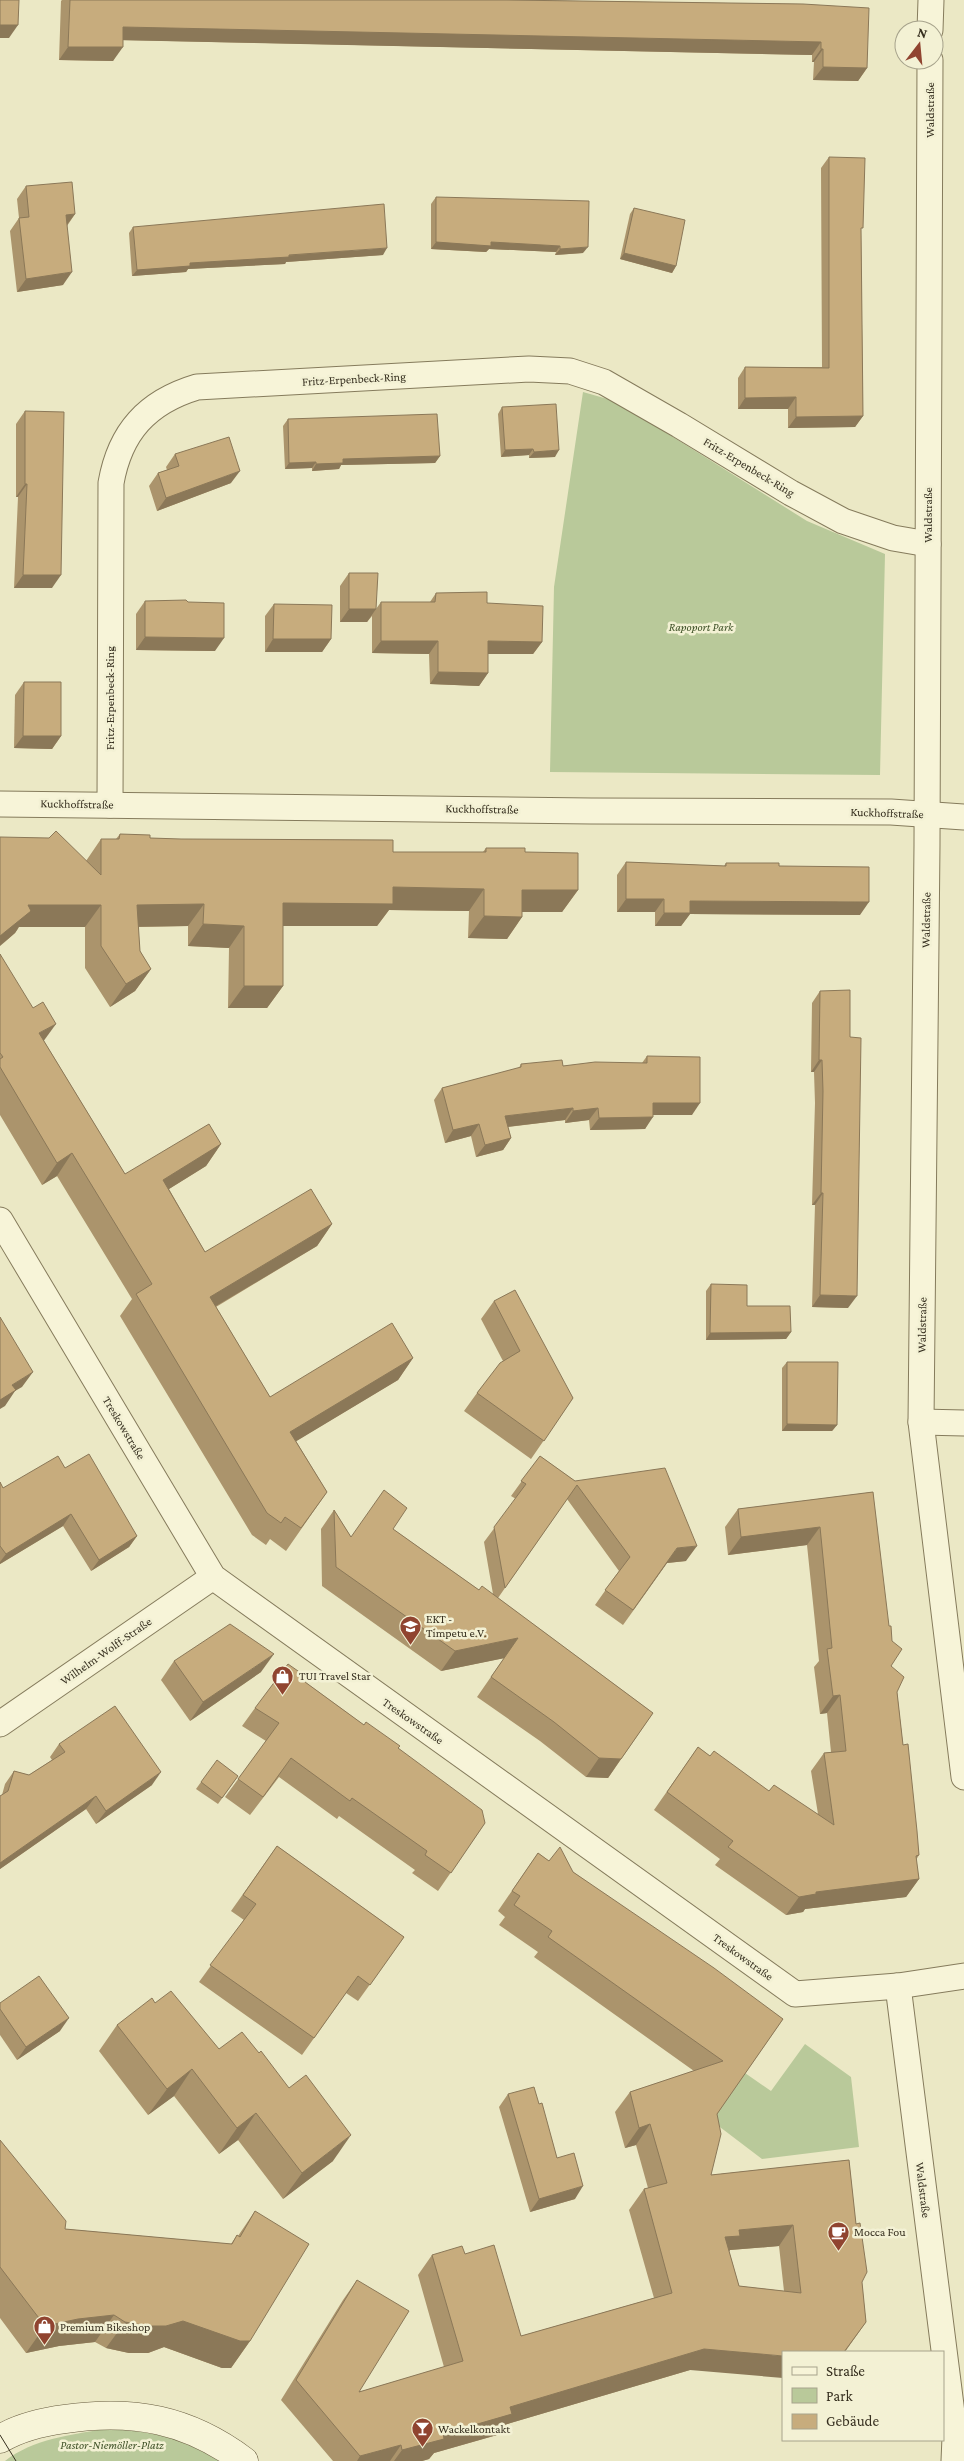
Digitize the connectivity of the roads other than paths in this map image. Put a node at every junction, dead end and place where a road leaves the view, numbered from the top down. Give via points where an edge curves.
1 (931, 0) edge
2 (930, 20) edge
3 (930, 70) edge
4 (928, 544) junction
5 (0, 804) edge
6 (110, 805) junction
7 (926, 815) junction
8 (964, 817) edge
9 (0, 1220) edge
10 (921, 1422) junction
11 (964, 1423) edge
12 (213, 1577) junction
13 (0, 1724) edge
14 (964, 1777) edge
15 (964, 1976) edge
16 (898, 1986) junction
17 (4, 2429) edge
18 (244, 2461) edge
19 (954, 2461) edge

1 - 2 street
3 - 4 street, Waldstraße
4 - 6 street, Fritz-Erpenbeck-Ring via 893,538 843,521 604,382 570,371 529,369 197,387 178,393 147,412 133,427 114,465 111,483
4 - 7 street, Waldstraße
5 - 6 street, Kuckhoffstraße
6 - 7 street, Kuckhoffstraße via 890,812
7 - 8 street, Kuckhoffstraße
7 - 10 street, Waldstraße
9 - 12 street, Treskowstraße
10 - 11 street
10 - 14 street, Waldstraße
12 - 13 street, Wilhelm-Wolff-Straße
12 - 16 street, Treskowstraße via 796,1994
15 - 16 street
16 - 19 street, Waldstraße via 955,2437
17 - 18 main road via 79,2417 125,2414 183,2426 216,2441

